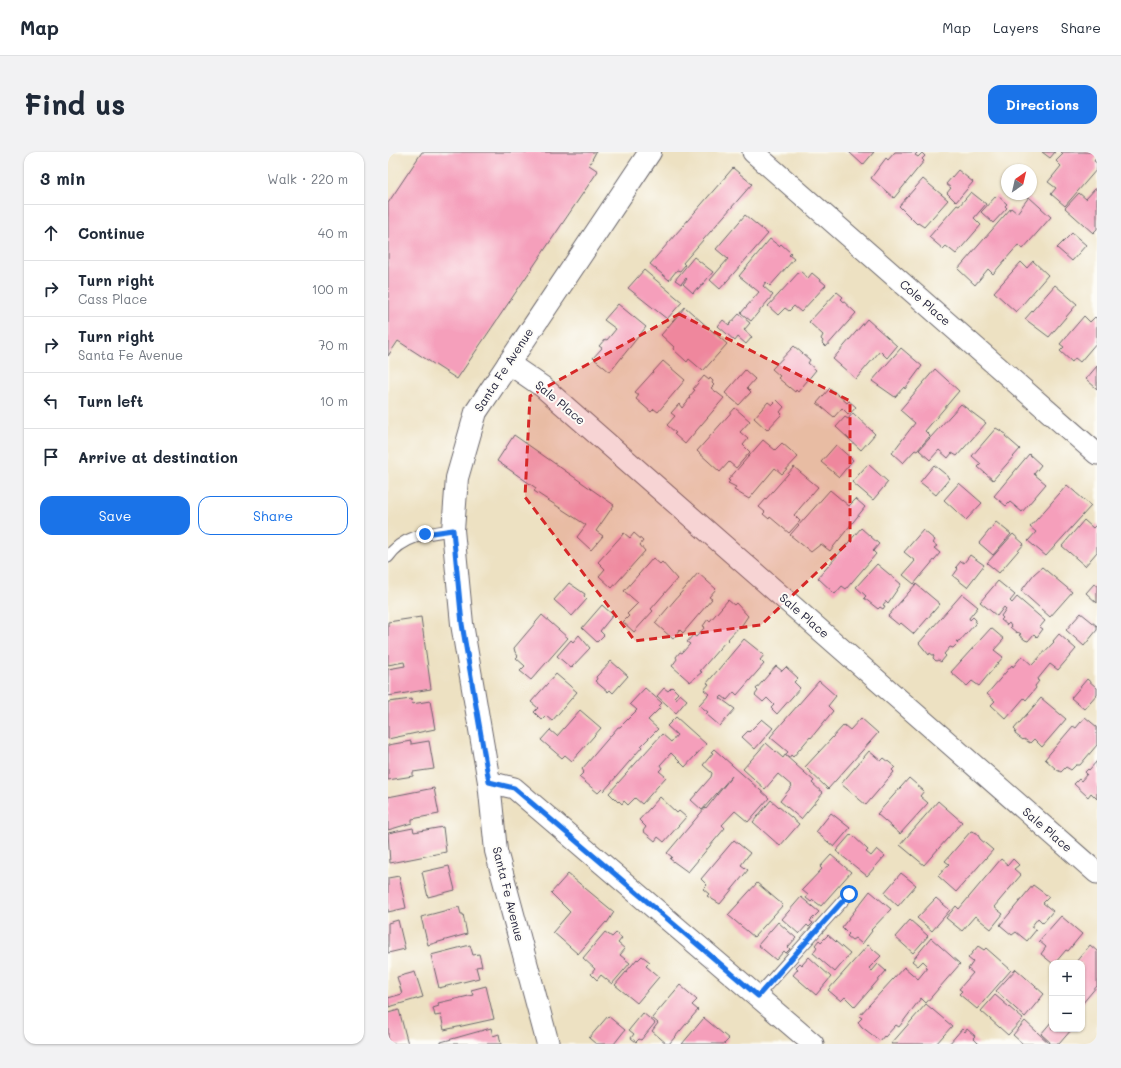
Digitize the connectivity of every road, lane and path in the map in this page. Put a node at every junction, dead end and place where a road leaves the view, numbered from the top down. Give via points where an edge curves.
1 (650, 152) edge
2 (753, 152) edge
3 (508, 363) junction
4 (1097, 454) edge
5 (453, 530) junction
6 (388, 557) edge
7 (489, 782) junction
8 (1097, 874) edge
9 (849, 894) dead end
10 (758, 996) junction
11 (548, 1044) edge
12 (813, 1044) edge

1 - 3 main road, Santa Fe Avenue
2 - 4 street, Cole Place
3 - 5 main road, Santa Fe Avenue via 476,412 457,478
3 - 8 street, Sale Place via 543,388
5 - 6 lane via 425,534 404,542
5 - 7 main road, Santa Fe Avenue via 462,624
7 - 10 street via 514,788
7 - 11 main road, Santa Fe Avenue via 496,851
9 - 10 lane
10 - 12 street

